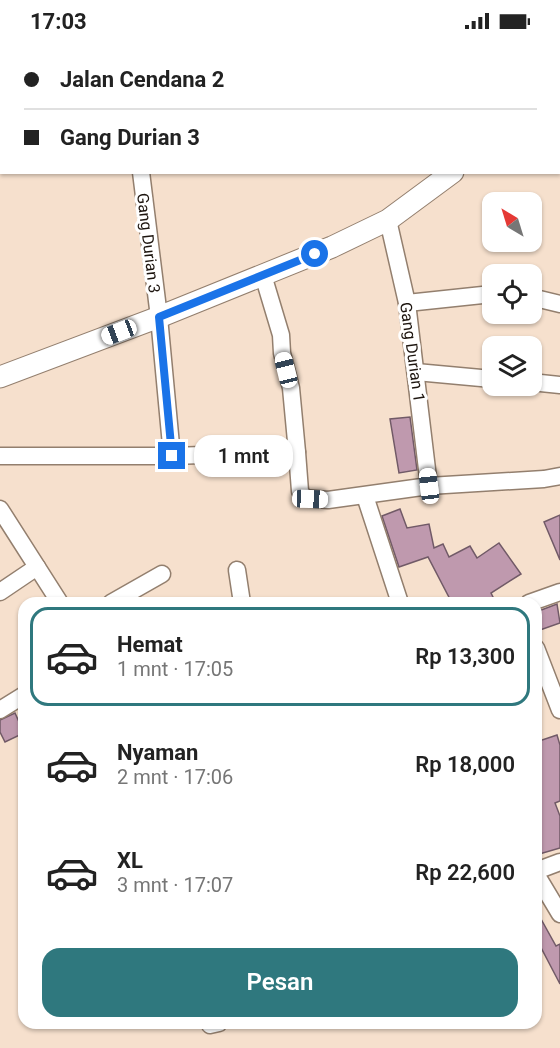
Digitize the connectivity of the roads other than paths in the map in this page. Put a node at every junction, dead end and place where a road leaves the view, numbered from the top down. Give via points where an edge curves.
1 (141, 174) edge
2 (450, 174) edge
3 (388, 220) junction
4 (263, 275) junction
5 (482, 295) edge
6 (542, 300) edge
7 (407, 303) junction
8 (560, 304) edge
9 (159, 317) junction
10 (416, 372) junction
11 (0, 376) edge
12 (482, 378) edge
13 (542, 383) edge
14 (560, 385) edge
15 (297, 452) junction
16 (0, 456) edge
17 (172, 456) junction
18 (560, 476) edge
19 (429, 486) junction
20 (365, 496) junction
21 (0, 509) edge
22 (37, 567) junction
23 (237, 570) dead end
24 (162, 574) dead end
25 (0, 592) edge
26 (560, 592) edge
27 (56, 597) edge
28 (122, 597) edge
29 (241, 597) edge
30 (398, 597) edge
31 (542, 598) edge
32 (542, 664) edge
33 (18, 699) edge
34 (0, 710) edge
35 (560, 710) edge
36 (560, 862) edge
37 (542, 870) edge
38 (542, 882) edge
39 (560, 914) edge

1 - 9 street, Gang Durian 3
2 - 3 street
3 - 4 street
3 - 7 street, Gang Durian 1
4 - 9 street
4 - 15 street via 281,335
5 - 7 street
6 - 8 street
7 - 10 street, Gang Durian 1
9 - 11 street
9 - 17 street, Gang Durian 3
10 - 12 street
10 - 19 street, Gang Durian 1
13 - 14 street
15 - 17 street
15 - 20 street via 304,498
16 - 17 street
18 - 19 street
19 - 20 street
20 - 30 street
21 - 22 street
22 - 25 street
22 - 27 street
23 - 29 street
24 - 28 street
26 - 31 street
32 - 35 street
33 - 34 street
36 - 37 street
38 - 39 street

